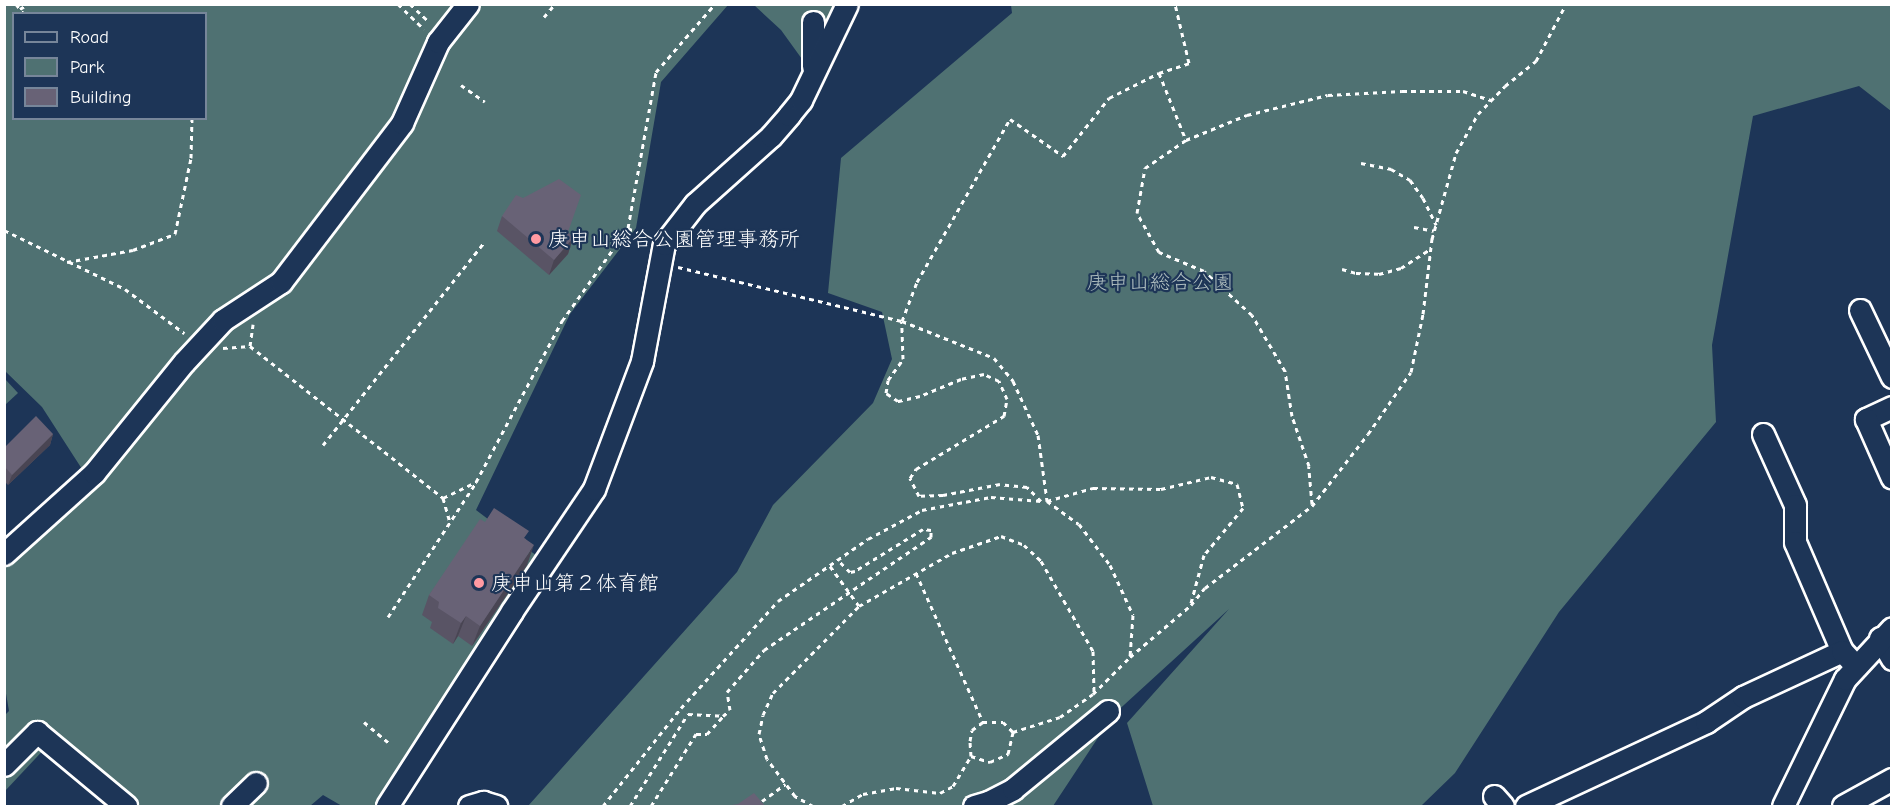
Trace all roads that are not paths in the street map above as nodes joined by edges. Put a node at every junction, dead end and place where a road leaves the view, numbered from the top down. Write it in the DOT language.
graph roads {
  1 [pos="468,4"];
  2 [pos="847,4"];
  3 [pos="813,22"];
  4 [pos="813,75"];
  5 [pos="1860,310"];
  6 [pos="1892,377"];
  7 [pos="1892,407"];
  8 [pos="1763,434"];
  9 [pos="1892,478"];
  10 [pos="4,554"];
  11 [pos="1886,633"];
  12 [pos="1849,659"];
  13 [pos="1892,659"];
  14 [pos="1108,711"];
  15 [pos="4,765"];
  16 [pos="1892,779"];
  17 [pos="256,783"];
  18 [pos="1789,804"];
  19 [pos="126,807"];
  20 [pos="232,807"];
  21 [pos="387,807"];
  22 [pos="469,807"];
  23 [pos="496,807"];
  24 [pos="974,807"];
  25 [pos="1526,807"];
  26 [pos="1843,807"];
  1 -- 10 [label="street"];
  2 -- 4 [label="street"];
  3 -- 4 [label="street"];
  4 -- 21 [label="street"];
  5 -- 6 [label="street"];
  7 -- 9 [label="street"];
  8 -- 12 [label="street"];
  11 -- 12 [label="street"];
  11 -- 13 [label="street"];
  12 -- 18 [label="street"];
  12 -- 25 [label="street"];
  14 -- 24 [label="street"];
  15 -- 19 [label="street"];
  16 -- 26 [label="street"];
  17 -- 20 [label="street"];
  22 -- 23 [label="street"];
}
